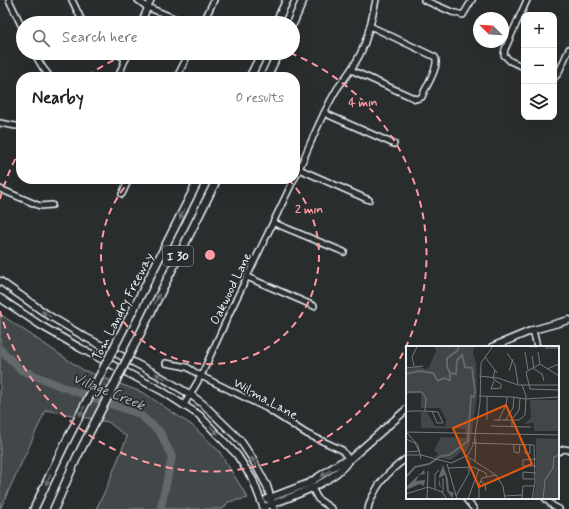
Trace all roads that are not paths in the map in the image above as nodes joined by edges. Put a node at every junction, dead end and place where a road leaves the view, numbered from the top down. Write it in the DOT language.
graph roads {
  1 [pos="8,0"];
  2 [pos="72,0"];
  3 [pos="138,0"];
  4 [pos="151,0"];
  5 [pos="214,0"];
  6 [pos="287,0"];
  7 [pos="303,0"];
  8 [pos="376,0"];
  9 [pos="424,0"];
  10 [pos="472,0"];
  11 [pos="527,0"];
  12 [pos="147,8"];
  13 [pos="16,16"];
  14 [pos="80,16"];
  15 [pos="143,16"];
  16 [pos="168,16"];
  17 [pos="206,16"];
  18 [pos="279,16"];
  19 [pos="296,16"];
  20 [pos="370,26"];
  21 [pos="569,49"];
  22 [pos="38,60"];
  23 [pos="126,60"];
  24 [pos="186,60"];
  25 [pos="258,60"];
  26 [pos="275,60"];
  27 [pos="521,66"];
  28 [pos="351,70"];
  29 [pos="46,72"];
  30 [pos="120,72"];
  31 [pos="180,72"];
  32 [pos="252,72"];
  33 [pos="269,72"];
  34 [pos="557,72"];
  35 [pos="324,113"];
  36 [pos="0,123"];
  37 [pos="16,126"];
  38 [pos="394,144"];
  39 [pos="300,167"];
  40 [pos="300,169"];
  41 [pos="127,184"];
  42 [pos="196,184"];
  43 [pos="215,184"];
  44 [pos="292,184"];
  45 [pos="0,189"];
  46 [pos="122,194"];
  47 [pos="369,200"];
  48 [pos="52,205"];
  49 [pos="274,223"];
  50 [pos="344,252"];
  51 [pos="247,278"];
  52 [pos="0,281"];
  53 [pos="0,298"];
  54 [pos="314,306"];
  55 [pos="569,320"];
  56 [pos="533,330"];
  57 [pos="494,346"];
  58 [pos="537,346"];
  59 [pos="166,363"];
  60 [pos="201,376"];
  61 [pos="191,394"];
  62 [pos="184,405"];
  63 [pos="406,410"];
  64 [pos="569,450"];
  65 [pos="559,452"];
  66 [pos="406,459"];
  67 [pos="349,460"];
  68 [pos="312,488"];
  69 [pos="466,499"];
  70 [pos="546,499"];
  71 [pos="272,504"];
  72 [pos="263,506"];
  73 [pos="34,509"];
  74 [pos="54,509"];
  75 [pos="332,509"];
  76 [pos="368,509"];
  77 [pos="474,509"];
  78 [pos="559,509"];
  1 -- 13 [label="street"];
  2 -- 14 [label="street"];
  3 -- 12 [label="street"];
  4 -- 12 [label="street"];
  5 -- 17 [label="street"];
  6 -- 18 [label="highway"];
  7 -- 19 [label="highway"];
  8 -- 20 [label="street, Oakwood Lane"];
  9 -- 10 [label="street"];
  11 -- 27 [label="street"];
  12 -- 15 [label="street"];
  12 -- 16 [label="street"];
  20 -- 28 [label="street, Oakwood Lane"];
  20 -- 28 [label="street"];
  21 -- 34 [label="street"];
  22 -- 29 [label="street"];
  23 -- 30 [label="street"];
  24 -- 31 [label="street"];
  25 -- 32 [label="highway"];
  26 -- 33 [label="highway"];
  28 -- 35 [label="street, Oakwood Lane"];
  35 -- 38 [label="street"];
  35 -- 39 [label="street, Oakwood Lane"];
  36 -- 37 [label="street"];
  40 -- 47 [label="street"];
  41 -- 46 [label="street"];
  42 -- 73 [label="highway, Tom Landry Freeway / I 30, one-way, bridge"];
  74 -- 43 [label="highway, Tom Landry Freeway / I 30, one-way, bridge"];
  44 -- 49 [label="street, Oakwood Lane"];
  45 -- 48 [label="street"];
  49 -- 50 [label="street"];
  49 -- 51 [label="street, Oakwood Lane"];
  51 -- 54 [label="street"];
  51 -- 60 [label="street, Oakwood Lane"];
  61 -- 52 [label="main road, one-way"];
  53 -- 62 [label="main road"];
  55 -- 56 [label="main road"];
  56 -- 57 [label="main road"];
  56 -- 58 [label="street"];
  59 -- 60 [label="street, Wilma Lane"];
  60 -- 61 [label="street, Oakwood Lane"];
  60 -- 67 [label="street, Wilma Lane"];
  61 -- 62 [label="street, Oakwood Lane"];
  71 -- 61 [label="main road, one-way"];
  62 -- 72 [label="main road, one-way"];
  63 -- 67 [label="main road"];
  64 -- 65 [label="street"];
  66 -- 76 [label="street"];
  67 -- 68 [label="main road"];
  67 -- 71 [label="main road, one-way"];
  68 -- 71 [label="main road"];
  68 -- 75 [label="street"];
  69 -- 77 [label="street"];
  70 -- 78 [label="street"];
  71 -- 72 [label="main road"];
}
